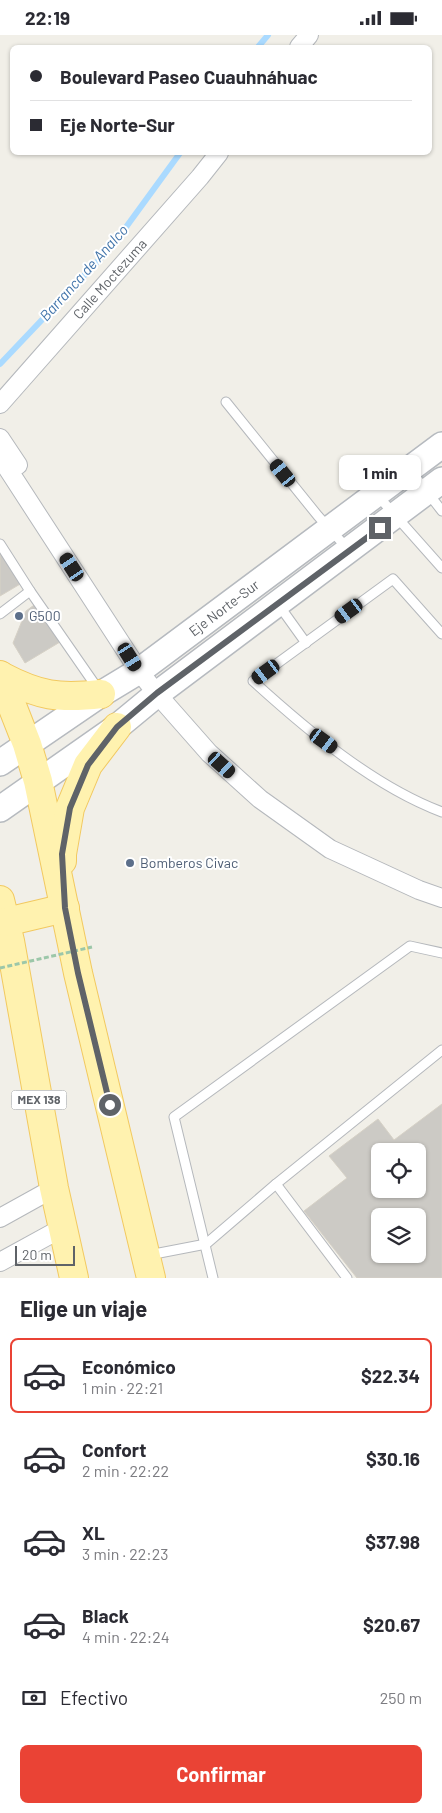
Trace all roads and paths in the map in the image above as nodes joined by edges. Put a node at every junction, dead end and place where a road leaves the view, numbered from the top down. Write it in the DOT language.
graph roads {
  1 [pos="309,35"];
  2 [pos="301,45"];
  3 [pos="217,155"];
  4 [pos="226,403"];
  5 [pos="0,404"];
  6 [pos="0,438"];
  7 [pos="442,445"];
  8 [pos="0,457"];
  9 [pos="410,469"];
  10 [pos="434,486"];
  11 [pos="376,494"];
  12 [pos="442,511"];
  13 [pos="395,516"];
  14 [pos="330,529"];
  15 [pos="0,544"];
  16 [pos="349,551"];
  17 [pos="442,568"];
  18 [pos="30,591"];
  19 [pos="278,604"];
  20 [pos="0,613"];
  21 [pos="442,634"];
  22 [pos="306,643"];
  23 [pos="144,667"];
  24 [pos="1,675"];
  25 [pos="157,693"];
  26 [pos="101,694"];
  27 [pos="117,727"];
  28 [pos="27,744"];
  29 [pos="0,763"];
  30 [pos="38,781"];
  31 [pos="0,809"];
  32 [pos="442,812"];
  33 [pos="442,898"];
  34 [pos="65,908"];
  35 [pos="3,911"];
  36 [pos="92,947"];
  37 [pos="442,953"];
  38 [pos="0,968"];
  39 [pos="442,1051"];
  40 [pos="276,1184"];
  41 [pos="54,1188"];
  42 [pos="0,1217"];
  43 [pos="62,1227"];
  44 [pos="206,1244"];
  45 [pos="0,1262"];
  46 [pos="148,1267"];
  47 [pos="74,1278"];
  48 [pos="213,1278"];
  49 [pos="347,1278"];
  1 -- 2 [label="street"];
  3 -- 5 [label="street, Calle Moctezuma"];
  4 -- 14 [label="lane"];
  6 -- 23 [label="street"];
  7 -- 9 [label="street, Eje Norte-Sur"];
  8 -- 23 [label="street"];
  9 -- 10 [label="lane"];
  9 -- 11 [label="street, Eje Norte-Sur"];
  10 -- 12 [label="lane"];
  10 -- 13 [label="street, Eje Norte-Sur"];
  11 -- 13 [label="lane"];
  11 -- 14 [label="street, Eje Norte-Sur"];
  13 -- 16 [label="street, Eje Norte-Sur"];
  13 -- 17 [label="lane"];
  14 -- 16 [label="lane"];
  14 -- 23 [label="street, Eje Norte-Sur"];
  15 -- 18 [label="lane"];
  16 -- 19 [label="street, Eje Norte-Sur"];
  18 -- 20 [label="lane"];
  18 -- 26 [label="lane"];
  19 -- 22 [label="lane"];
  19 -- 25 [label="street, Eje Norte-Sur"];
  21 -- 22 [label="lane"];
  22 -- 32 [label="lane"];
  23 -- 25 [label="street"];
  23 -- 26 [label="street, Eje Norte-Sur"];
  24 -- 26 [label="main road"];
  24 -- 28 [label="main road"];
  25 -- 27 [label="street, Eje Norte-Sur"];
  25 -- 33 [label="street"];
  26 -- 28 [label="street, Eje Norte-Sur"];
  27 -- 30 [label="street, Eje Norte-Sur"];
  27 -- 34 [label="main road"];
  28 -- 29 [label="street, Eje Norte-Sur"];
  28 -- 30 [label="main road"];
  30 -- 31 [label="street, Eje Norte-Sur"];
  30 -- 34 [label="main road"];
  34 -- 35 [label="main road"];
  34 -- 46 [label="main road"];
  35 -- 41 [label="main road, MEX 138"];
  36 -- 38 [label="path, bridge"];
  37 -- 44 [label="lane"];
  39 -- 40 [label="lane"];
  40 -- 44 [label="lane"];
  40 -- 49 [label="lane"];
  41 -- 42 [label="street"];
  41 -- 43 [label="main road, MEX 138"];
  43 -- 45 [label="street"];
  43 -- 47 [label="main road, MEX 138"];
  44 -- 46 [label="lane"];
  44 -- 48 [label="lane"];
}
